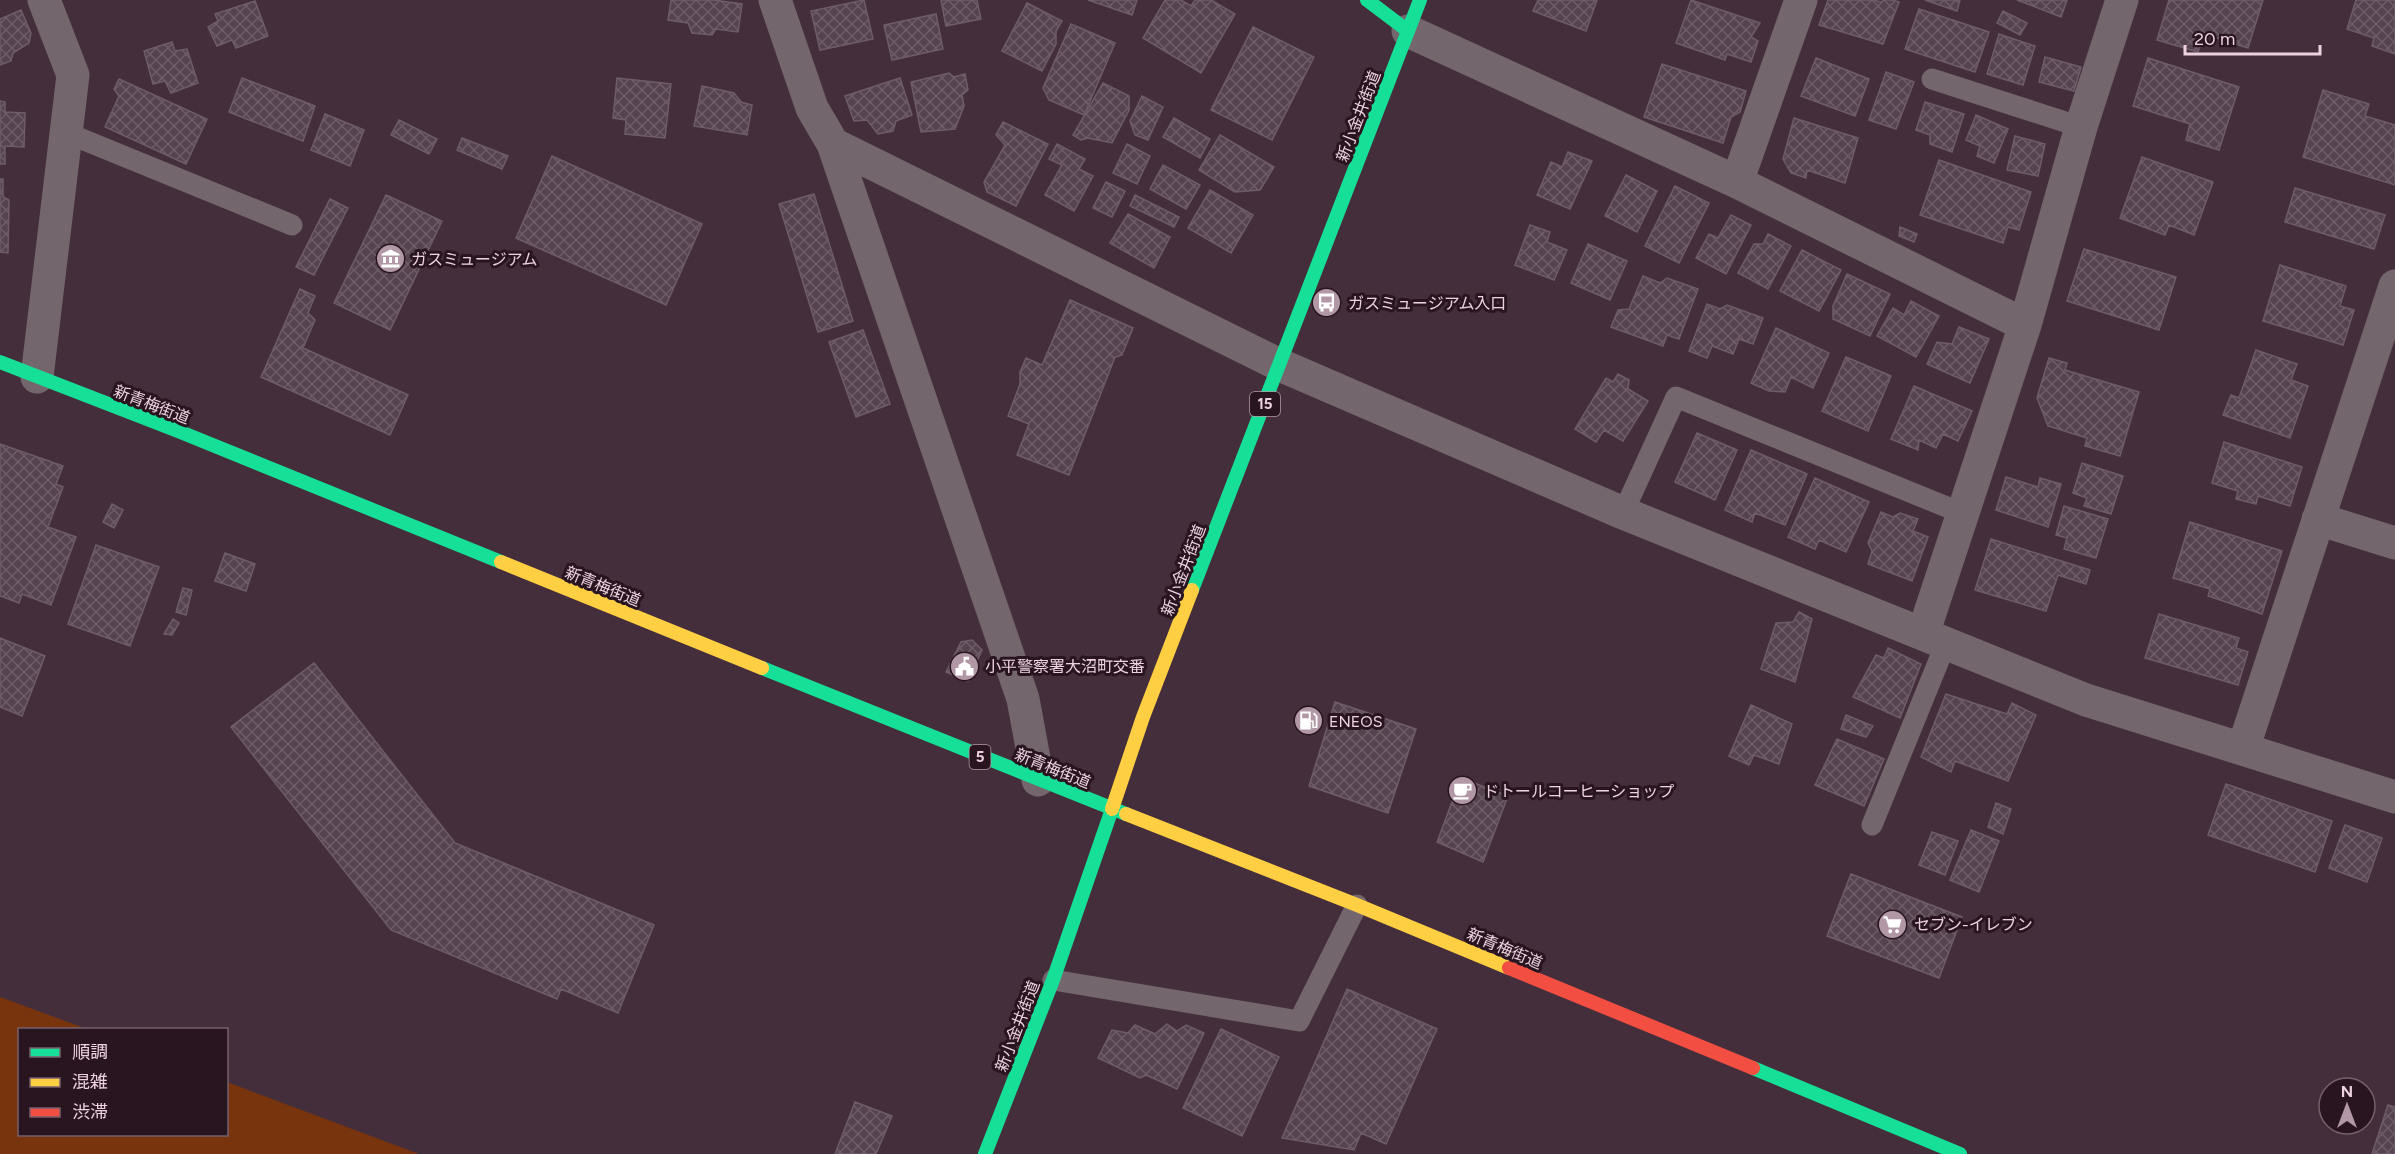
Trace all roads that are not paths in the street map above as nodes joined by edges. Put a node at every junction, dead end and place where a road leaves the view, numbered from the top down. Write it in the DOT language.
graph roads {
  1 [pos="44,0"];
  2 [pos="775,0"];
  3 [pos="1367,0"];
  4 [pos="1420,0"];
  5 [pos="1801,0"];
  6 [pos="2122,0"];
  7 [pos="1408,31"];
  8 [pos="1932,79"];
  9 [pos="2081,127"];
  10 [pos="67,133"];
  11 [pos="833,144"];
  12 [pos="1737,182"];
  13 [pos="292,225"];
  14 [pos="2395,286"];
  15 [pos="2025,325"];
  16 [pos="0,362"];
  17 [pos="1280,365"];
  18 [pos="37,377"];
  19 [pos="1623,513"];
  20 [pos="1964,514"];
  21 [pos="2318,519"];
  22 [pos="2395,543"];
  23 [pos="1935,639"];
  24 [pos="2243,749"];
  25 [pos="1038,780"];
  26 [pos="2395,797"];
  27 [pos="1112,809"];
  28 [pos="1872,825"];
  29 [pos="1357,905"];
  30 [pos="1053,980"];
  31 [pos="985,1154"];
  32 [pos="1960,1154"];
  1 -- 10 [label="street"];
  2 -- 11 [label="street"];
  3 -- 7 [label="main road"];
  4 -- 7 [label="main road, 新小金井街道 / 15"];
  5 -- 12 [label="street"];
  6 -- 9 [label="street"];
  7 -- 12 [label="street"];
  7 -- 17 [label="main road, 新小金井街道 / 15"];
  8 -- 9 [label="lane"];
  9 -- 15 [label="street"];
  10 -- 13 [label="lane"];
  10 -- 18 [label="street"];
  11 -- 17 [label="street"];
  11 -- 25 [label="street"];
  12 -- 15 [label="street"];
  14 -- 21 [label="street"];
  15 -- 20 [label="street"];
  16 -- 18 [label="main road, 新青梅街道 / 5"];
  17 -- 19 [label="street"];
  17 -- 27 [label="main road, 新小金井街道 / 15"];
  18 -- 25 [label="main road, 新青梅街道 / 5"];
  19 -- 20 [label="lane"];
  19 -- 23 [label="street"];
  20 -- 23 [label="street"];
  21 -- 22 [label="street"];
  21 -- 24 [label="street"];
  23 -- 24 [label="street"];
  23 -- 28 [label="lane"];
  24 -- 26 [label="street"];
  25 -- 27 [label="main road, 新青梅街道 / 5"];
  27 -- 29 [label="main road, 新青梅街道 / 5"];
  27 -- 30 [label="main road, 新小金井街道"];
  29 -- 30 [label="lane"];
  29 -- 32 [label="main road, 新青梅街道 / 5"];
  30 -- 31 [label="main road, 新小金井街道"];
}
